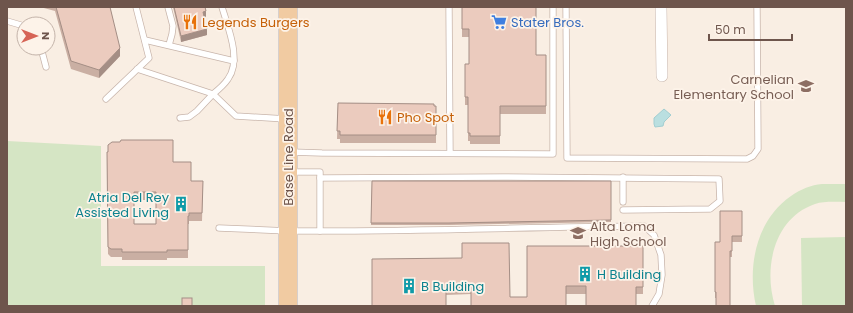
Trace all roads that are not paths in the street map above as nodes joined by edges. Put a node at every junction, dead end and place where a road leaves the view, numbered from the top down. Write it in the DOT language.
graph roads {
  1 [pos="136,7"];
  2 [pos="168,7"];
  3 [pos="222,7"];
  4 [pos="288,7"];
  5 [pos="449,7"];
  6 [pos="553,7"];
  7 [pos="566,7"];
  8 [pos="661,7"];
  9 [pos="757,7"];
  10 [pos="145,40"];
  11 [pos="169,46"];
  12 [pos="43,56"];
  13 [pos="234,61"];
  14 [pos="46,67"];
  15 [pos="137,70"];
  16 [pos="662,76"];
  17 [pos="213,94"];
  18 [pos="106,99"];
  19 [pos="180,118"];
  20 [pos="288,119"];
  21 [pos="288,152"];
  22 [pos="450,153"];
  23 [pos="288,172"];
  24 [pos="623,177"];
  25 [pos="320,178"];
  26 [pos="623,202"];
  27 [pos="623,210"];
  28 [pos="219,228"];
  29 [pos="288,231"];
  30 [pos="320,231"];
  31 [pos="288,306"];
  32 [pos="652,306"];
  1 -- 10 [label="lane"];
  2 -- 11 [label="lane"];
  3 -- 13 [label="lane"];
  4 -- 20 [label="main road, Base Line Road"];
  5 -- 22 [label="lane"];
  6 -- 22 [label="lane"];
  7 -- 9 [label="lane"];
  8 -- 16 [label="street"];
  10 -- 11 [label="lane"];
  10 -- 15 [label="lane"];
  11 -- 13 [label="lane"];
  12 -- 14 [label="lane"];
  13 -- 17 [label="lane"];
  15 -- 17 [label="lane"];
  15 -- 18 [label="lane"];
  17 -- 19 [label="lane"];
  17 -- 20 [label="lane"];
  20 -- 21 [label="main road, Base Line Road"];
  21 -- 22 [label="lane"];
  21 -- 23 [label="main road, Base Line Road"];
  23 -- 25 [label="lane"];
  23 -- 29 [label="main road, Base Line Road"];
  24 -- 25 [label="lane"];
  24 -- 26 [label="lane"];
  24 -- 27 [label="lane"];
  25 -- 30 [label="lane"];
  28 -- 29 [label="lane"];
  29 -- 30 [label="lane"];
  29 -- 31 [label="main road, Base Line Road"];
  30 -- 32 [label="lane"];
}
